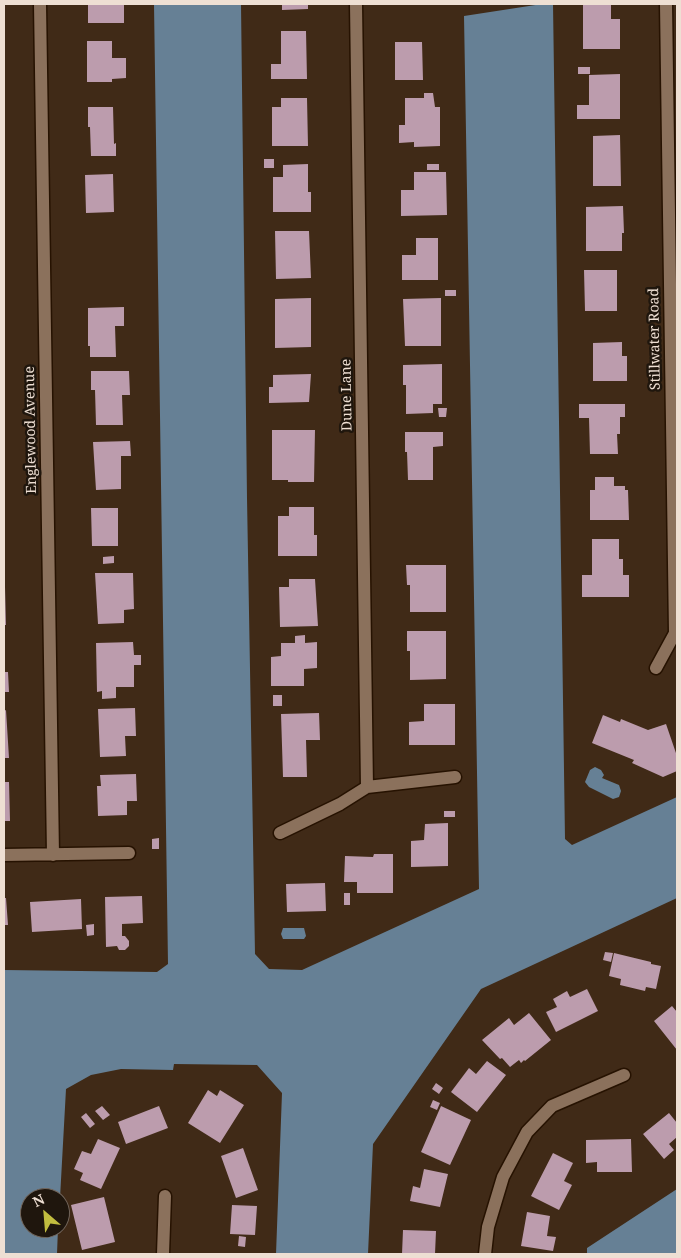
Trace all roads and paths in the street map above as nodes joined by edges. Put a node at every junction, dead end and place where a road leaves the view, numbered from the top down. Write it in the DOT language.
graph roads {
  1 [pos="40,4"];
  2 [pos="356,4"];
  3 [pos="666,4"];
  4 [pos="656,668"];
  5 [pos="455,777"];
  6 [pos="367,787"];
  7 [pos="280,832"];
  8 [pos="129,853"];
  9 [pos="4,855"];
  10 [pos="53,855"];
  11 [pos="624,1075"];
  12 [pos="165,1196"];
  13 [pos="163,1254"];
  14 [pos="486,1254"];
  1 -- 10 [label="street, Englewood Avenue"];
  2 -- 6 [label="street, Dune Lane"];
  3 -- 4 [label="street, Stillwater Road"];
  5 -- 6 [label="street"];
  6 -- 7 [label="street"];
  8 -- 10 [label="street"];
  9 -- 10 [label="street"];
  11 -- 14 [label="street"];
  12 -- 13 [label="street"];
}
